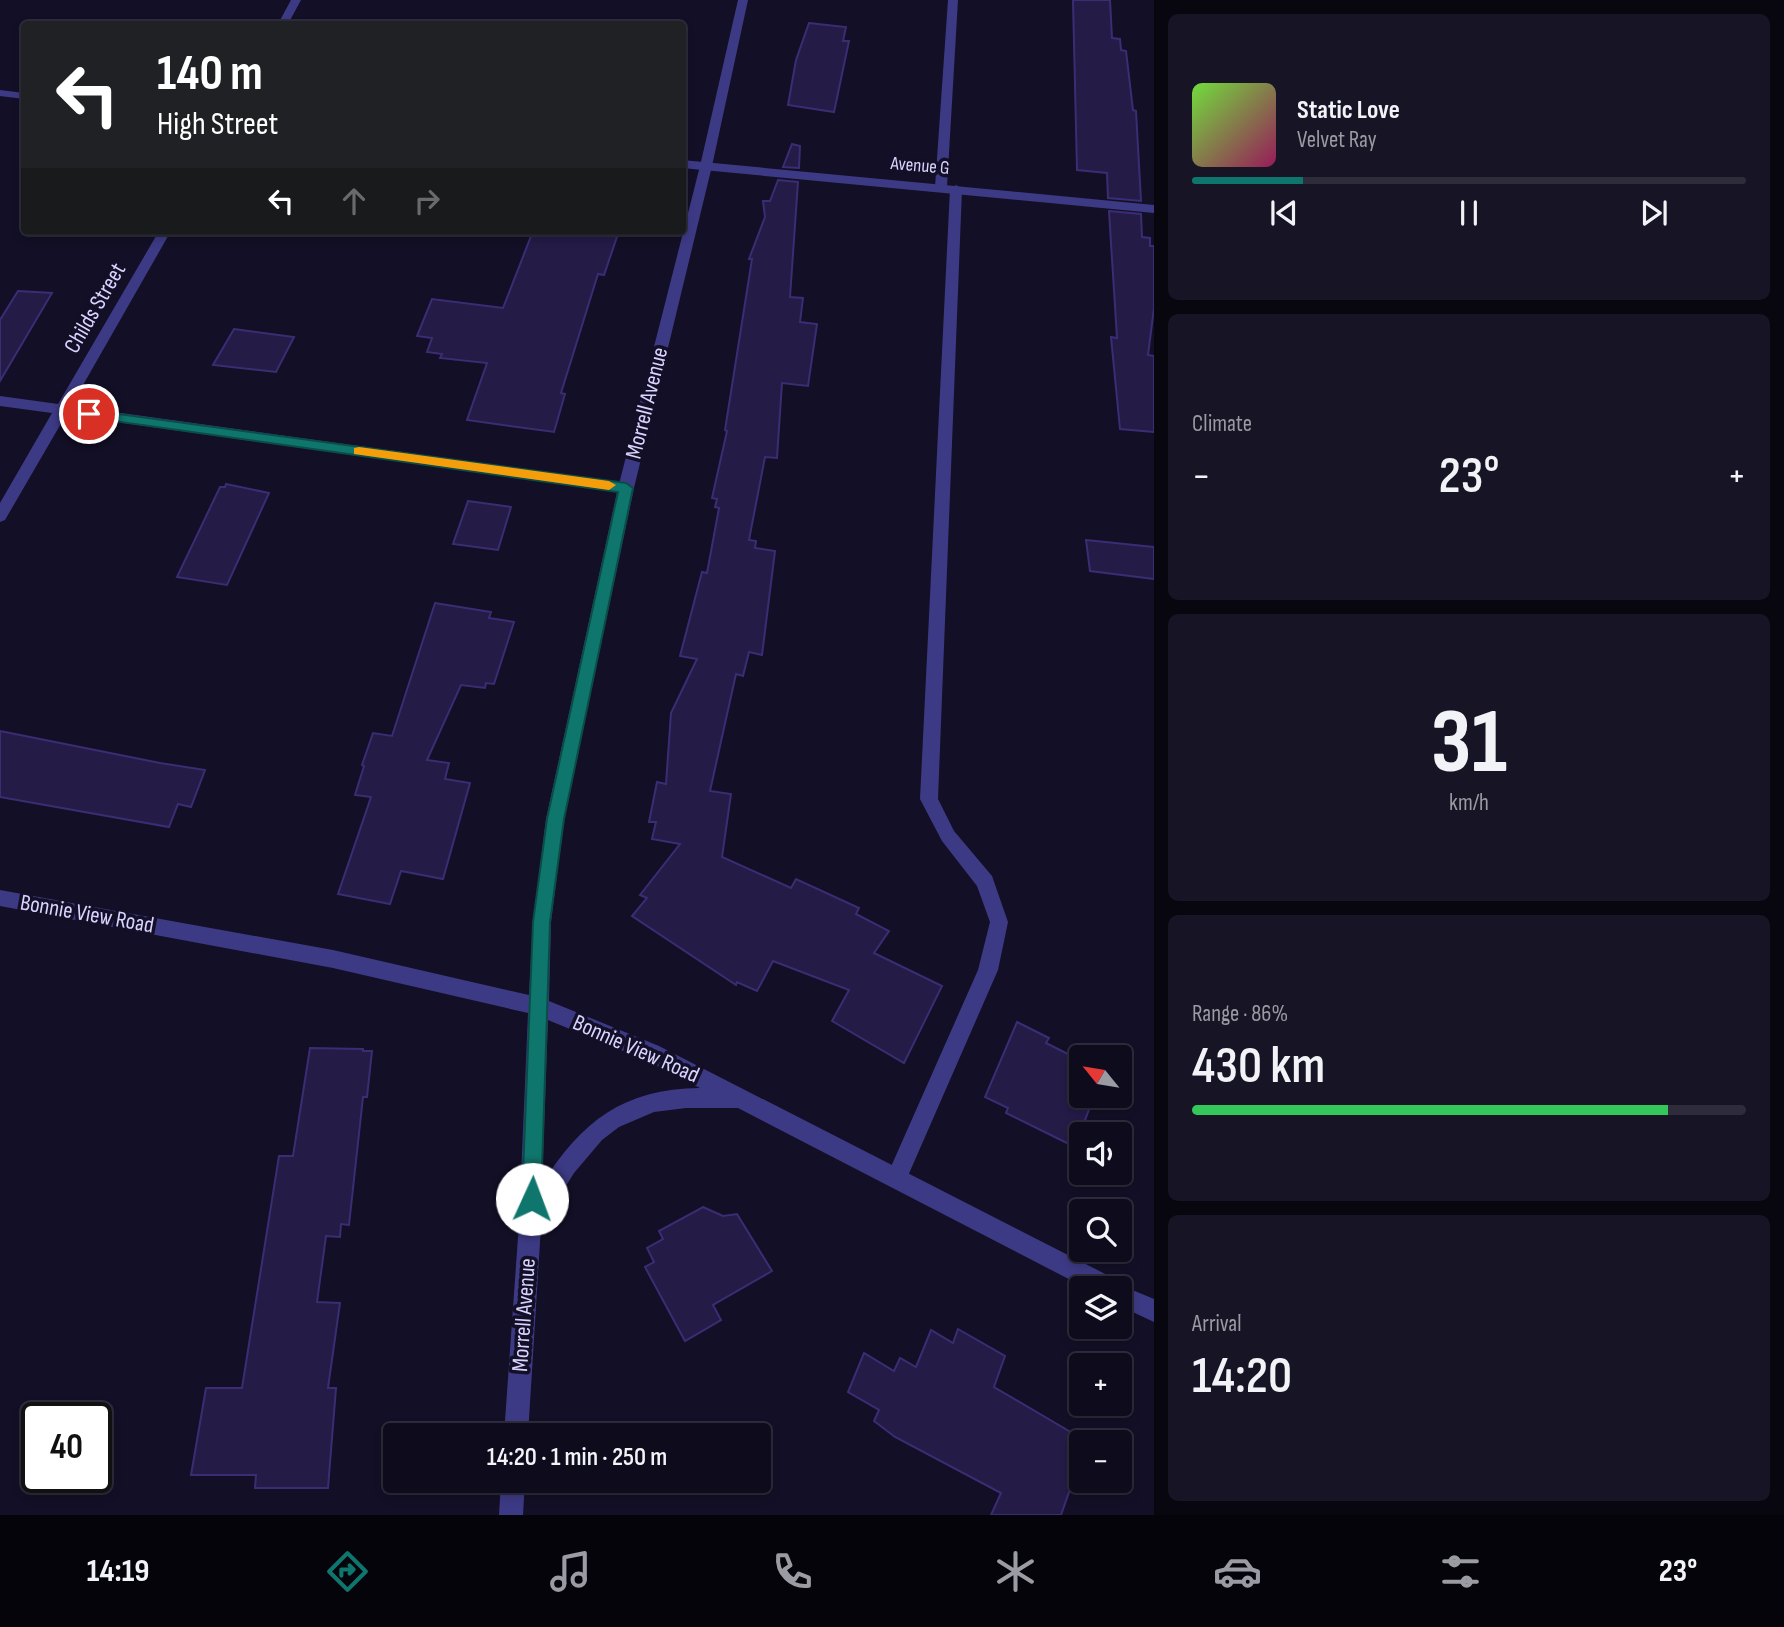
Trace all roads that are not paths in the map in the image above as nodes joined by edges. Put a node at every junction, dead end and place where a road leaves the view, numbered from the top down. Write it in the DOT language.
graph roads {
  1 [pos="296,0"];
  2 [pos="743,0"];
  3 [pos="953,0"];
  4 [pos="285,21"];
  5 [pos="0,93"];
  6 [pos="21,96"];
  7 [pos="686,164"];
  8 [pos="706,166"];
  9 [pos="948,188"];
  10 [pos="1154,209"];
  11 [pos="163,235"];
  12 [pos="0,401"];
  13 [pos="62,411"];
  14 [pos="626,488"];
  15 [pos="0,516"];
  16 [pos="0,898"];
  17 [pos="540,1007"];
  18 [pos="742,1098"];
  19 [pos="897,1178"];
  20 [pos="530,1223"];
  21 [pos="1086,1276"];
  22 [pos="1132,1300"];
  23 [pos="1154,1311"];
  24 [pos="517,1423"];
  25 [pos="512,1493"];
  26 [pos="510,1515"];
  1 -- 4 [label="street"];
  2 -- 8 [label="street, Morrell Avenue"];
  3 -- 9 [label="street"];
  5 -- 6 [label="street"];
  7 -- 8 [label="street, Avenue G"];
  8 -- 9 [label="street, Avenue G"];
  8 -- 14 [label="street, Morrell Avenue"];
  9 -- 10 [label="street, Avenue G"];
  9 -- 19 [label="street"];
  11 -- 13 [label="street, Childs Street"];
  12 -- 13 [label="street"];
  13 -- 14 [label="street"];
  13 -- 15 [label="street, Childs Street"];
  14 -- 17 [label="street, Morrell Avenue"];
  16 -- 17 [label="street, Bonnie View Road"];
  17 -- 18 [label="street, Bonnie View Road"];
  17 -- 20 [label="street, Morrell Avenue"];
  18 -- 19 [label="street, Bonnie View Road"];
  18 -- 20 [label="street"];
  19 -- 21 [label="street, Bonnie View Road"];
  20 -- 24 [label="street, Morrell Avenue"];
  22 -- 23 [label="street"];
  25 -- 26 [label="street"];
}
